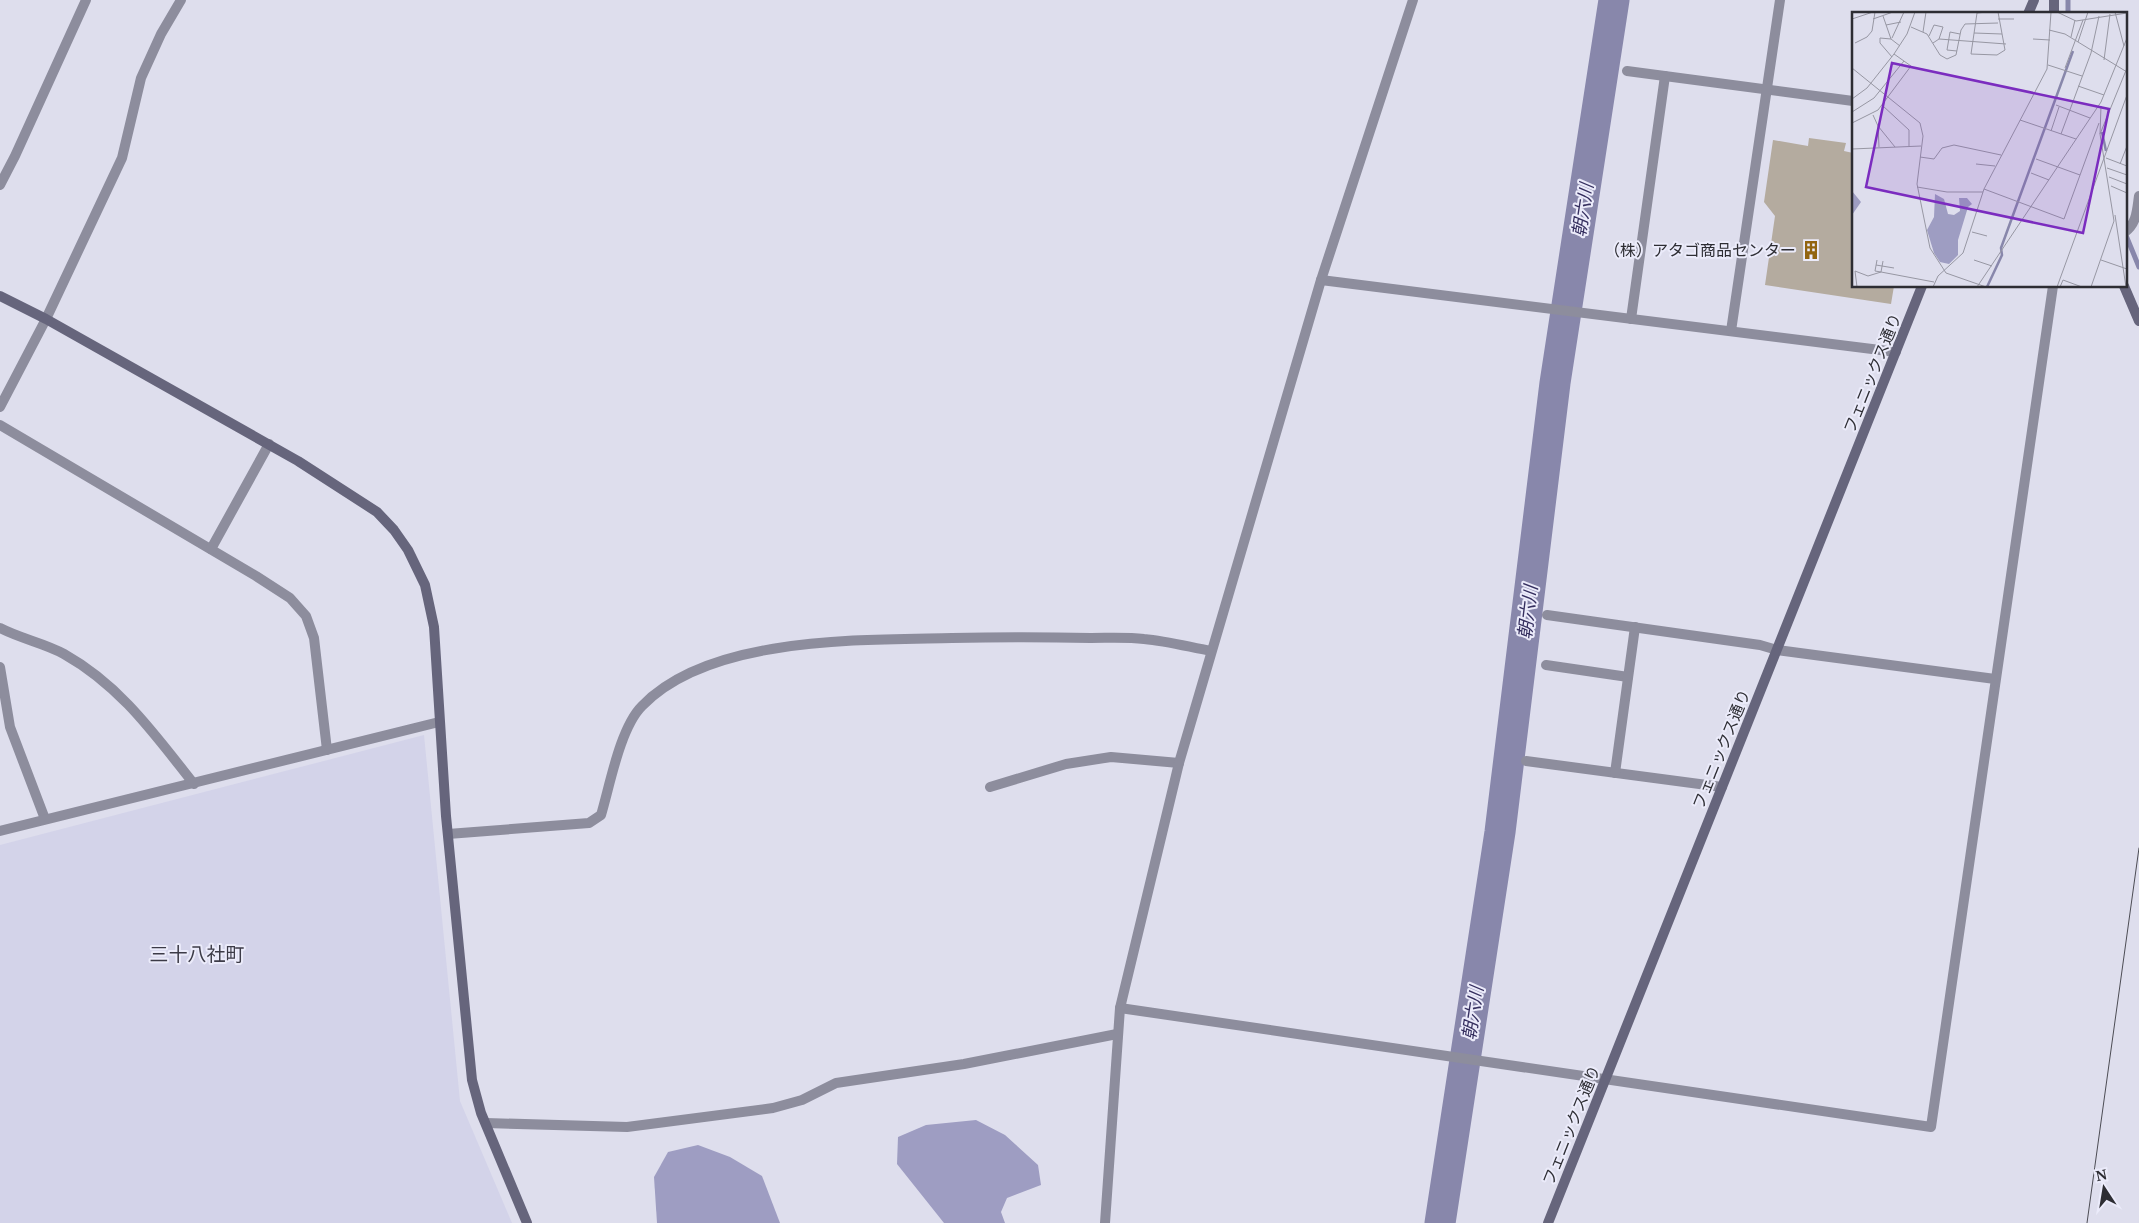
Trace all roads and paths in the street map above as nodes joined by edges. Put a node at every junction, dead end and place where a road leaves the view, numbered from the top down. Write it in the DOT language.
graph roads {
  1 [pos="86,0"];
  2 [pos="181,0"];
  3 [pos="1413,0"];
  4 [pos="1780,0"];
  5 [pos="2034,0"];
  6 [pos="2029,12"];
  7 [pos="1627,71"];
  8 [pos="1664,76"];
  9 [pos="1767,90"];
  10 [pos="1852,101"];
  11 [pos="0,185"];
  12 [pos="2139,196"];
  13 [pos="2128,230"];
  14 [pos="1321,280"];
  15 [pos="1921,288"];
  16 [pos="2053,288"];
  17 [pos="2125,288"];
  18 [pos="0,296"];
  19 [pos="46,319"];
  20 [pos="1631,319"];
  21 [pos="2139,321"];
  22 [pos="1731,331"];
  23 [pos="1896,352"];
  24 [pos="0,407"];
  25 [pos="0,425"];
  26 [pos="269,444"];
  27 [pos="210,549"];
  28 [pos="1546,615"];
  29 [pos="1635,627"];
  30 [pos="0,628"];
  31 [pos="1777,650"];
  32 [pos="1211,651"];
  33 [pos="1546,665"];
  34 [pos="0,667"];
  35 [pos="1628,677"];
  36 [pos="1996,679"];
  37 [pos="439,722"];
  38 [pos="327,750"];
  39 [pos="1526,761"];
  40 [pos="1179,763"];
  41 [pos="1615,773"];
  42 [pos="194,784"];
  43 [pos="990,787"];
  44 [pos="1722,787"];
  45 [pos="45,819"];
  46 [pos="0,831"];
  47 [pos="448,834"];
  48 [pos="1120,1008"];
  49 [pos="1117,1034"];
  50 [pos="1606,1079"];
  51 [pos="486,1123"];
  52 [pos="527,1223"];
  53 [pos="1105,1223"];
  54 [pos="1548,1223"];
  1 -- 11 [label="street"];
  2 -- 19 [label="street"];
  3 -- 14 [label="street"];
  4 -- 9 [label="street"];
  5 -- 6 [label="street"];
  7 -- 8 [label="street"];
  8 -- 9 [label="street"];
  8 -- 20 [label="street"];
  9 -- 10 [label="street"];
  9 -- 22 [label="street"];
  12 -- 13 [label="street"];
  14 -- 20 [label="street"];
  14 -- 32 [label="street"];
  15 -- 23 [label="street, フェニックス通り"];
  16 -- 36 [label="street"];
  17 -- 21 [label="street"];
  18 -- 19 [label="street"];
  19 -- 24 [label="street"];
  19 -- 26 [label="street"];
  20 -- 22 [label="street"];
  22 -- 23 [label="street"];
  23 -- 31 [label="street, フェニックス通り"];
  25 -- 27 [label="street"];
  26 -- 27 [label="street"];
  26 -- 37 [label="street"];
  27 -- 38 [label="street"];
  28 -- 29 [label="street"];
  29 -- 31 [label="street"];
  29 -- 35 [label="street"];
  30 -- 42 [label="street"];
  31 -- 36 [label="street"];
  31 -- 44 [label="street, フェニックス通り"];
  32 -- 40 [label="street"];
  32 -- 47 [label="street"];
  33 -- 35 [label="street"];
  34 -- 45 [label="street"];
  35 -- 41 [label="street"];
  36 -- 50 [label="street"];
  37 -- 38 [label="street"];
  37 -- 47 [label="street"];
  38 -- 42 [label="street"];
  39 -- 41 [label="street"];
  40 -- 43 [label="street"];
  40 -- 48 [label="street"];
  41 -- 44 [label="street"];
  42 -- 45 [label="street"];
  44 -- 50 [label="street, フェニックス通り"];
  45 -- 46 [label="street"];
  47 -- 51 [label="street"];
  48 -- 49 [label="street"];
  48 -- 50 [label="street"];
  49 -- 51 [label="street"];
  49 -- 53 [label="street"];
  50 -- 54 [label="street, フェニックス通り"];
  51 -- 52 [label="street"];
}
